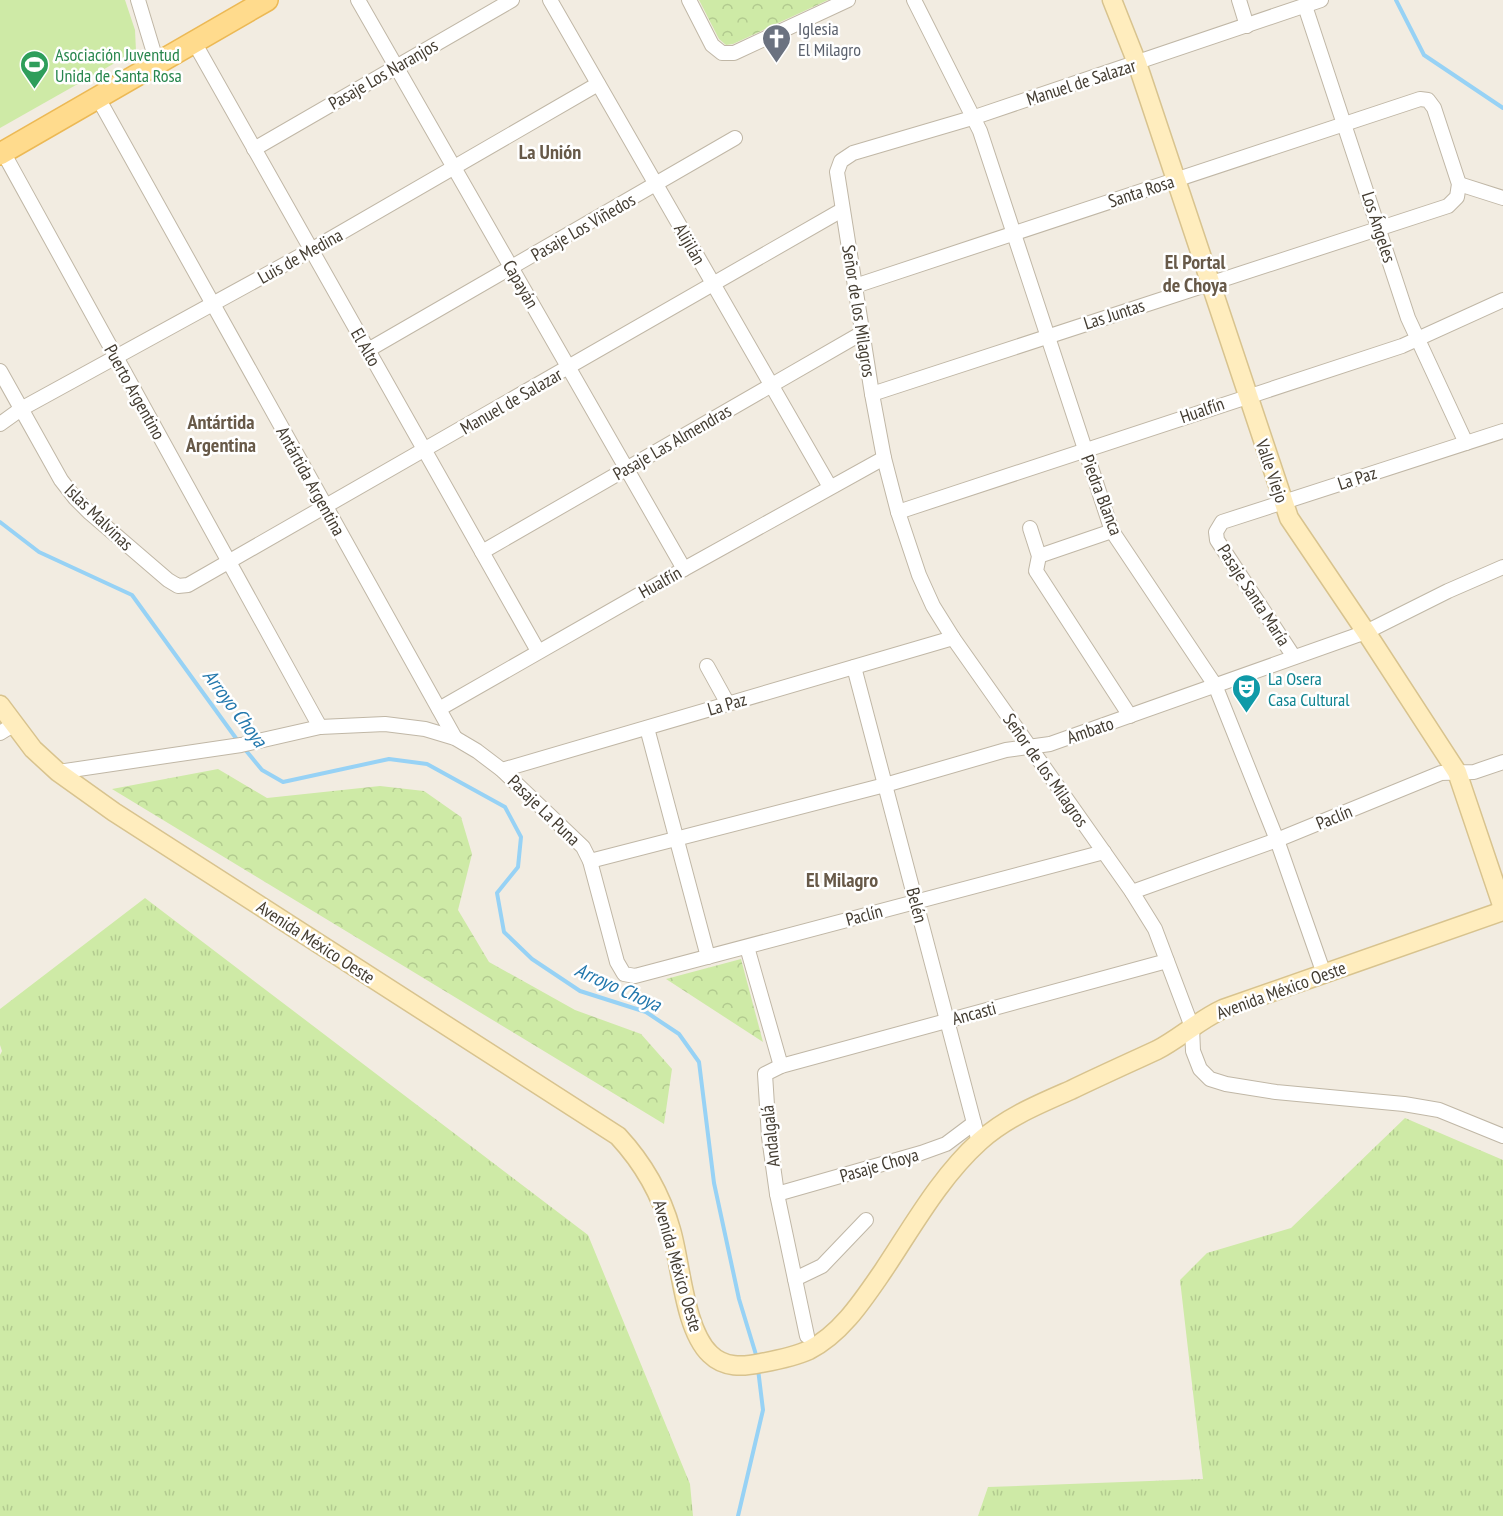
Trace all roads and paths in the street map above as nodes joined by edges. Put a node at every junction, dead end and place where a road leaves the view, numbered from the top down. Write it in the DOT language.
graph roads {
  1 [pos="138,0"];
  2 [pos="267,0"];
  3 [pos="358,0"];
  4 [pos="512,0"];
  5 [pos="550,0"];
  6 [pos="689,0"];
  7 [pos="848,0"];
  8 [pos="914,0"];
  9 [pos="1112,0"];
  10 [pos="1239,0"];
  11 [pos="1321,0"];
  12 [pos="1305,6"];
  13 [pos="1247,26"];
  14 [pos="194,42"];
  15 [pos="157,63"];
  16 [pos="1137,63"];
  17 [pos="396,66"];
  18 [pos="598,84"];
  19 [pos="98,98"];
  20 [pos="972,118"];
  21 [pos="1345,124"];
  22 [pos="735,138"];
  23 [pos="254,149"];
  24 [pos="1,153"];
  25 [pos="841,161"];
  26 [pos="454,166"];
  27 [pos="1176,180"];
  28 [pos="656,185"];
  29 [pos="1458,191"];
  30 [pos="1503,198"];
  31 [pos="843,210"];
  32 [pos="1379,228"];
  33 [pos="1015,232"];
  34 [pos="311,250"];
  35 [pos="512,268"];
  36 [pos="1210,282"];
  37 [pos="713,284"];
  38 [pos="855,286"];
  39 [pos="1503,300"];
  40 [pos="213,304"];
  41 [pos="862,333"];
  42 [pos="1048,336"];
  43 [pos="1418,338"];
  44 [pos="368,350"];
  45 [pos="116,357"];
  46 [pos="570,368"];
  47 [pos="0,371"];
  48 [pos="772,386"];
  49 [pos="872,394"];
  50 [pos="1247,395"];
  51 [pos="21,409"];
  52 [pos="0,424"];
  53 [pos="1503,431"];
  54 [pos="1466,443"];
  55 [pos="425,450"];
  56 [pos="1085,450"];
  57 [pos="884,458"];
  58 [pos="627,468"];
  59 [pos="830,488"];
  60 [pos="1282,502"];
  61 [pos="326,507"];
  62 [pos="898,512"];
  63 [pos="1030,528"];
  64 [pos="1112,531"];
  65 [pos="1216,532"];
  66 [pos="482,552"];
  67 [pos="1039,556"];
  68 [pos="229,562"];
  69 [pos="1503,567"];
  70 [pos="684,569"];
  71 [pos="178,586"];
  72 [pos="1366,632"];
  73 [pos="953,638"];
  74 [pos="538,651"];
  75 [pos="1294,657"];
  76 [pos="707,666"];
  77 [pos="854,667"];
  78 [pos="1215,685"];
  79 [pos="728,704"];
  80 [pos="0,705"];
  81 [pos="439,710"];
  82 [pos="1130,716"];
  83 [pos="320,726"];
  84 [pos="648,728"];
  85 [pos="7,729"];
  86 [pos="455,738"];
  87 [pos="1029,747"];
  88 [pos="1503,762"];
  89 [pos="502,770"];
  90 [pos="58,772"];
  91 [pos="1456,772"];
  92 [pos="885,785"];
  93 [pos="676,838"];
  94 [pos="1277,840"];
  95 [pos="1104,852"];
  96 [pos="590,861"];
  97 [pos="1132,892"];
  98 [pos="916,902"];
  99 [pos="1503,909"];
  100 [pos="747,947"];
  101 [pos="708,957"];
  102 [pos="1167,961"];
  103 [pos="624,974"];
  104 [pos="1324,974"];
  105 [pos="947,1021"];
  106 [pos="1192,1027"];
  107 [pos="781,1066"];
  108 [pos="974,1123"];
  109 [pos="1503,1136"];
  110 [pos="979,1142"];
  111 [pos="777,1194"];
  112 [pos="866,1220"];
  113 [pos="795,1279"];
  114 [pos="807,1336"];
  1 -- 15 [label="street"];
  2 -- 14 [label="main road"];
  3 -- 17 [label="street, Capayán"];
  4 -- 17 [label="street, Pasaje Los Naranjos"];
  5 -- 18 [label="street, Alijilán"];
  6 -- 7 [label="street"];
  8 -- 20 [label="street, Piedra Blanca"];
  9 -- 16 [label="main road, Valle Viejo"];
  10 -- 13 [label="street"];
  11 -- 12 [label="street, Manuel de Salazar"];
  12 -- 13 [label="street, Manuel de Salazar"];
  12 -- 21 [label="street, Los Ángeles"];
  13 -- 16 [label="street, Manuel de Salazar"];
  14 -- 15 [label="main road"];
  14 -- 23 [label="street, El Alto"];
  15 -- 19 [label="main road"];
  16 -- 20 [label="street, Manuel de Salazar"];
  16 -- 27 [label="main road, Valle Viejo"];
  17 -- 23 [label="street, Pasaje Los Naranjos"];
  17 -- 26 [label="street, Capayán"];
  18 -- 26 [label="street, Luis de Medina"];
  18 -- 28 [label="street, Alijilán"];
  19 -- 24 [label="main road"];
  19 -- 40 [label="street, Antártida Argentina"];
  20 -- 25 [label="street, Manuel de Salazar"];
  20 -- 33 [label="street, Piedra Blanca"];
  21 -- 27 [label="street, Santa Rosa"];
  21 -- 29 [label="street, Santa Rosa"];
  21 -- 32 [label="street, Los Ángeles"];
  22 -- 28 [label="street, Pasaje Los Viñedos"];
  23 -- 34 [label="street, El Alto"];
  24 -- 45 [label="street, Puerto Argentino"];
  25 -- 31 [label="street, Señor de los Milagros"];
  26 -- 34 [label="street, Luis de Medina"];
  26 -- 35 [label="street, Capayán"];
  27 -- 33 [label="street, Santa Rosa"];
  27 -- 36 [label="main road, Valle Viejo"];
  28 -- 35 [label="street, Pasaje Los Viñedos"];
  28 -- 37 [label="street, Alijilán"];
  29 -- 30 [label="street"];
  29 -- 32 [label="street, Las Juntas"];
  31 -- 37 [label="street, Manuel de Salazar"];
  31 -- 38 [label="street, Señor de los Milagros"];
  32 -- 36 [label="street, Las Juntas"];
  32 -- 43 [label="street, Los Ángeles"];
  33 -- 38 [label="street, Santa Rosa"];
  33 -- 42 [label="street, Piedra Blanca"];
  34 -- 40 [label="street, Luis de Medina"];
  34 -- 44 [label="street, El Alto"];
  35 -- 44 [label="street, Pasaje Los Viñedos"];
  35 -- 46 [label="street, Capayán"];
  36 -- 42 [label="street, Las Juntas"];
  36 -- 50 [label="main road, Valle Viejo"];
  37 -- 46 [label="street, Manuel de Salazar"];
  37 -- 48 [label="street, Alijilán"];
  38 -- 41 [label="street, Señor de los Milagros"];
  39 -- 43 [label="street, Hualfín"];
  40 -- 45 [label="street, Luis de Medina"];
  40 -- 61 [label="street, Antártida Argentina"];
  41 -- 48 [label="street, Pasaje Las Almendras"];
  41 -- 49 [label="street, Señor de los Milagros"];
  42 -- 49 [label="street, Las Juntas"];
  42 -- 56 [label="street, Piedra Blanca"];
  43 -- 50 [label="street, Hualfín"];
  43 -- 54 [label="street, Los Ángeles"];
  44 -- 55 [label="street, El Alto"];
  45 -- 51 [label="street, Luis de Medina"];
  45 -- 68 [label="street, Puerto Argentino"];
  46 -- 55 [label="street, Manuel de Salazar"];
  46 -- 58 [label="street, Capayán"];
  47 -- 51 [label="street, Islas Malvinas"];
  48 -- 58 [label="street, Pasaje Las Almendras"];
  48 -- 59 [label="street, Alijilán"];
  49 -- 57 [label="street, Señor de los Milagros"];
  50 -- 56 [label="street, Hualfín"];
  50 -- 60 [label="main road, Valle Viejo"];
  51 -- 52 [label="street, Luis de Medina"];
  51 -- 71 [label="street, Islas Malvinas"];
  53 -- 54 [label="street, La Paz"];
  54 -- 60 [label="street, La Paz"];
  55 -- 61 [label="street, Manuel de Salazar"];
  55 -- 66 [label="street, El Alto"];
  56 -- 62 [label="street, Hualfín"];
  56 -- 64 [label="street, Piedra Blanca"];
  57 -- 59 [label="street, Hualfín"];
  57 -- 62 [label="street, Señor de los Milagros"];
  58 -- 66 [label="street, Pasaje Las Almendras"];
  58 -- 70 [label="street, Capayán"];
  59 -- 70 [label="street, Hualfín"];
  60 -- 65 [label="street, La Paz"];
  60 -- 72 [label="main road, Valle Viejo"];
  61 -- 68 [label="street, Manuel de Salazar"];
  61 -- 81 [label="street, Antártida Argentina"];
  62 -- 73 [label="street, Señor de los Milagros"];
  63 -- 67 [label="street"];
  64 -- 67 [label="street"];
  64 -- 78 [label="street, Piedra Blanca"];
  65 -- 75 [label="street, Pasaje Santa María"];
  66 -- 74 [label="street, El Alto"];
  67 -- 82 [label="street"];
  68 -- 71 [label="street, Manuel de Salazar"];
  68 -- 83 [label="street, Puerto Argentino"];
  69 -- 72 [label="street, Ambato"];
  70 -- 74 [label="street, Hualfín"];
  72 -- 75 [label="street, Ambato"];
  72 -- 91 [label="main road, Valle Viejo"];
  73 -- 77 [label="street, La Paz"];
  73 -- 87 [label="street, Señor de los Milagros"];
  74 -- 81 [label="street, Hualfín"];
  75 -- 78 [label="street, Ambato"];
  76 -- 79 [label="street"];
  77 -- 79 [label="street, La Paz"];
  77 -- 92 [label="street, Belén"];
  78 -- 82 [label="street, Ambato"];
  78 -- 94 [label="street, Piedra Blanca"];
  79 -- 84 [label="street, La Paz"];
  80 -- 85 [label="main road, Avenida México Oeste"];
  81 -- 86 [label="street, Antártida Argentina"];
  82 -- 87 [label="street, Ambato"];
  83 -- 86 [label="street"];
  83 -- 90 [label="street"];
  84 -- 89 [label="street, La Paz"];
  84 -- 93 [label="street"];
  85 -- 90 [label="main road, Avenida México Oeste"];
  86 -- 89 [label="street, Pasaje La Puna"];
  87 -- 92 [label="street, Ambato"];
  87 -- 95 [label="street, Señor de los Milagros"];
  88 -- 91 [label="street, Paclín"];
  89 -- 96 [label="street, Pasaje La Puna"];
  90 -- 110 [label="main road, Avenida México Oeste"];
  91 -- 94 [label="street, Paclín"];
  91 -- 99 [label="main road, Valle Viejo"];
  92 -- 93 [label="street, Ambato"];
  92 -- 98 [label="street, Belén"];
  93 -- 96 [label="street, Ambato"];
  93 -- 101 [label="street"];
  94 -- 97 [label="street, Paclín"];
  94 -- 104 [label="street, Piedra Blanca"];
  95 -- 97 [label="street, Señor de los Milagros"];
  95 -- 98 [label="street, Paclín"];
  96 -- 103 [label="street, Pasaje La Puna"];
  97 -- 102 [label="street, Señor de los Milagros"];
  98 -- 100 [label="street, Paclín"];
  98 -- 105 [label="street, Belén"];
  99 -- 104 [label="main road, Avenida México Oeste"];
  100 -- 101 [label="street, Paclín"];
  100 -- 107 [label="street"];
  101 -- 103 [label="street, Paclín"];
  102 -- 105 [label="street, Ancasti"];
  102 -- 106 [label="street, Señor de los Milagros"];
  104 -- 106 [label="main road, Avenida México Oeste"];
  105 -- 107 [label="street, Ancasti"];
  105 -- 108 [label="street, Belén"];
  106 -- 109 [label="street, Señor de los Milagros"];
  106 -- 110 [label="main road, Avenida México Oeste"];
  107 -- 111 [label="street, Andalgalá"];
  108 -- 110 [label="street, Belén"];
  108 -- 111 [label="street, Pasaje Choya"];
  111 -- 113 [label="street, Andalgalá"];
  112 -- 113 [label="street"];
  113 -- 114 [label="street, Andalgalá"];
}
